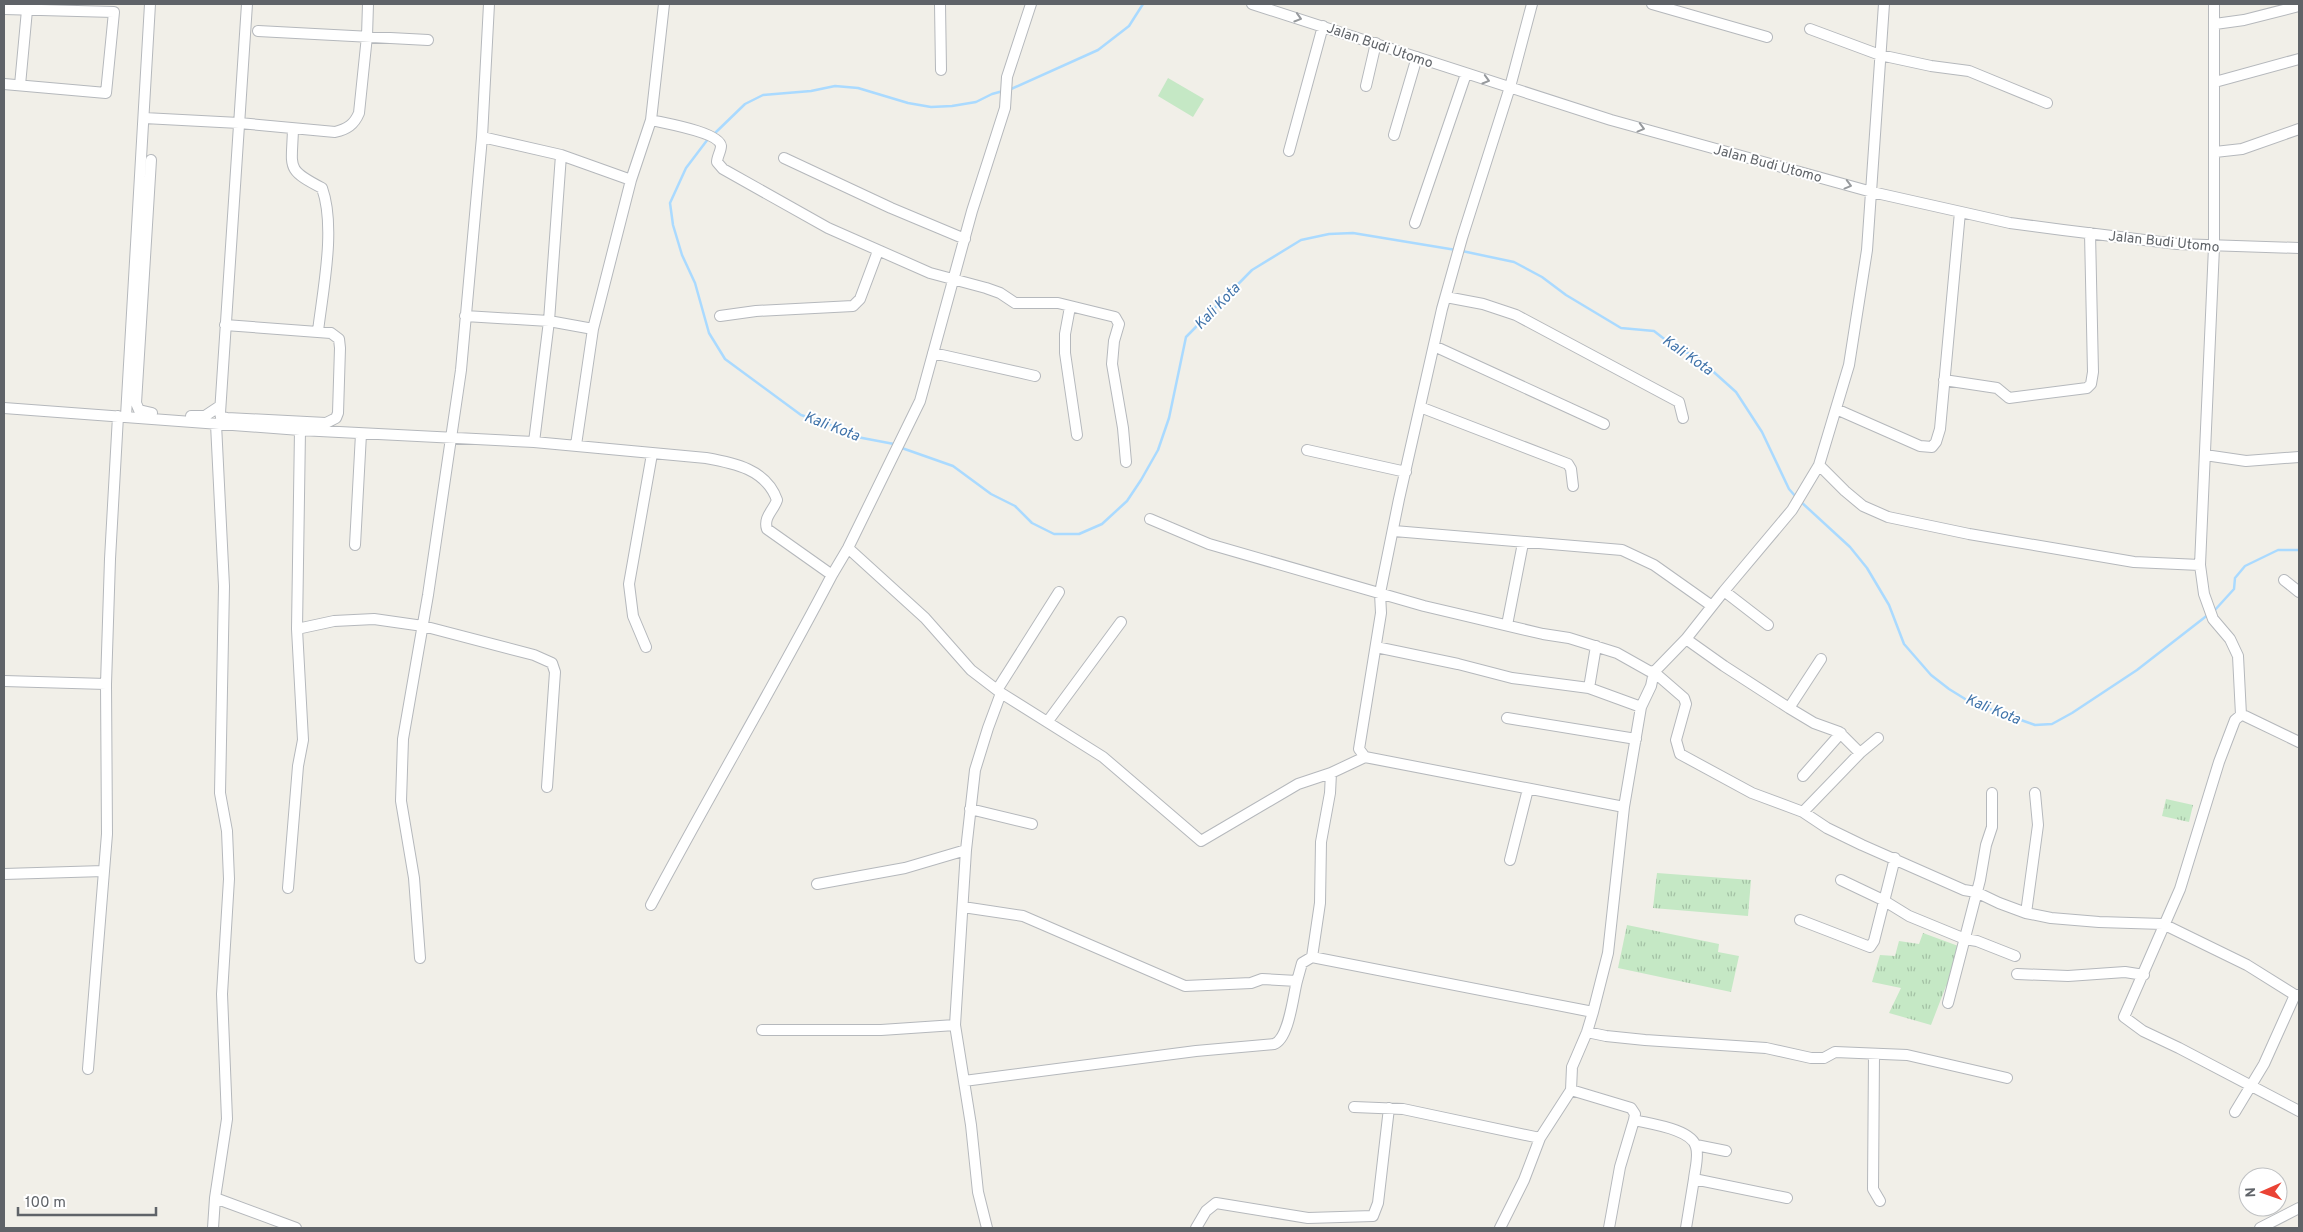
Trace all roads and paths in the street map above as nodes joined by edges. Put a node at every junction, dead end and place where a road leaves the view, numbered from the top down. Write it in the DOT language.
graph roads {
  1 [pos="150,4"];
  2 [pos="247,4"];
  3 [pos="368,4"];
  4 [pos="489,4"];
  5 [pos="664,4"];
  6 [pos="940,4"];
  7 [pos="1031,4"];
  8 [pos="1252,4"];
  9 [pos="1532,4"];
  10 [pos="1652,4"];
  11 [pos="1884,4"];
  12 [pos="2214,4"];
  13 [pos="1263,5"];
  14 [pos="2299,6"];
  15 [pos="4,9"];
  16 [pos="27,10"];
  17 [pos="2214,24"];
  18 [pos="1323,26"];
  19 [pos="1810,29"];
  20 [pos="258,30"];
  21 [pos="367,36"];
  22 [pos="1768,37"];
  23 [pos="428,40"];
  24 [pos="1376,43"];
  25 [pos="1880,55"];
  26 [pos="1417,57"];
  27 [pos="2299,59"];
  28 [pos="941,70"];
  29 [pos="1466,74"];
  30 [pos="2215,82"];
  31 [pos="4,84"];
  32 [pos="20,85"];
  33 [pos="1366,86"];
  34 [pos="1510,87"];
  35 [pos="2047,103"];
  36 [pos="144,118"];
  37 [pos="651,120"];
  38 [pos="239,123"];
  39 [pos="293,129"];
  40 [pos="2299,129"];
  41 [pos="1394,135"];
  42 [pos="482,137"];
  43 [pos="1289,151"];
  44 [pos="2215,152"];
  45 [pos="561,155"];
  46 [pos="784,158"];
  47 [pos="151,160"];
  48 [pos="631,180"];
  49 [pos="1872,192"];
  50 [pos="1960,212"];
  51 [pos="1415,223"];
  52 [pos="2090,233"];
  53 [pos="965,239"];
  54 [pos="2214,246"];
  55 [pos="2299,248"];
  56 [pos="878,251"];
  57 [pos="954,281"];
  58 [pos="1446,297"];
  59 [pos="1070,307"];
  60 [pos="465,316"];
  61 [pos="720,316"];
  62 [pos="550,321"];
  63 [pos="225,325"];
  64 [pos="592,329"];
  65 [pos="318,332"];
  66 [pos="1434,346"];
  67 [pos="933,353"];
  68 [pos="1035,376"];
  69 [pos="1944,380"];
  70 [pos="220,406"];
  71 [pos="1420,407"];
  72 [pos="4,408"];
  73 [pos="1836,409"];
  74 [pos="122,416"];
  75 [pos="1683,418"];
  76 [pos="216,424"];
  77 [pos="1604,424"];
  78 [pos="300,430"];
  79 [pos="361,434"];
  80 [pos="453,436"];
  81 [pos="1077,436"];
  82 [pos="534,442"];
  83 [pos="576,445"];
  84 [pos="1307,450"];
  85 [pos="652,454"];
  86 [pos="2205,455"];
  87 [pos="2299,457"];
  88 [pos="1126,462"];
  89 [pos="1819,465"];
  90 [pos="1406,472"];
  91 [pos="1573,486"];
  92 [pos="1150,519"];
  93 [pos="1394,531"];
  94 [pos="1523,543"];
  95 [pos="355,544"];
  96 [pos="848,548"];
  97 [pos="2200,565"];
  98 [pos="832,575"];
  99 [pos="2284,580"];
  100 [pos="1724,591"];
  101 [pos="1059,592"];
  102 [pos="2299,592"];
  103 [pos="1380,593"];
  104 [pos="1712,606"];
  105 [pos="1121,622"];
  106 [pos="1507,625"];
  107 [pos="1768,625"];
  108 [pos="423,626"];
  109 [pos="297,629"];
  110 [pos="1686,639"];
  111 [pos="1596,646"];
  112 [pos="646,647"];
  113 [pos="1376,647"];
  114 [pos="1821,659"];
  115 [pos="1654,672"];
  116 [pos="4,681"];
  117 [pos="106,684"];
  118 [pos="1589,688"];
  119 [pos="999,692"];
  120 [pos="1641,707"];
  121 [pos="1789,708"];
  122 [pos="2241,715"];
  123 [pos="1507,718"];
  124 [pos="1048,721"];
  125 [pos="1841,732"];
  126 [pos="1878,738"];
  127 [pos="1636,739"];
  128 [pos="2299,742"];
  129 [pos="1860,753"];
  130 [pos="1365,757"];
  131 [pos="1331,773"];
  132 [pos="1804,776"];
  133 [pos="547,787"];
  134 [pos="1528,789"];
  135 [pos="1992,793"];
  136 [pos="2035,793"];
  137 [pos="1624,807"];
  138 [pos="970,809"];
  139 [pos="1803,812"];
  140 [pos="1032,824"];
  141 [pos="966,850"];
  142 [pos="1894,858"];
  143 [pos="1510,860"];
  144 [pos="104,871"];
  145 [pos="4,874"];
  146 [pos="1841,880"];
  147 [pos="818,884"];
  148 [pos="288,888"];
  149 [pos="1976,892"];
  150 [pos="1883,900"];
  151 [pos="651,905"];
  152 [pos="963,907"];
  153 [pos="2026,913"];
  154 [pos="1800,920"];
  155 [pos="2163,924"];
  156 [pos="1964,939"];
  157 [pos="2015,956"];
  158 [pos="1312,957"];
  159 [pos="420,958"];
  160 [pos="2017,974"];
  161 [pos="2144,975"];
  162 [pos="1296,981"];
  163 [pos="2297,995"];
  164 [pos="1948,1003"];
  165 [pos="1593,1012"];
  166 [pos="955,1026"];
  167 [pos="762,1030"];
  168 [pos="1587,1032"];
  169 [pos="1874,1054"];
  170 [pos="88,1069"];
  171 [pos="2007,1078"];
  172 [pos="964,1081"];
  173 [pos="2251,1087"];
  174 [pos="1571,1090"];
  175 [pos="1354,1107"];
  176 [pos="1389,1108"];
  177 [pos="2299,1111"];
  178 [pos="2235,1112"];
  179 [pos="1634,1120"];
  180 [pos="1540,1138"];
  181 [pos="1696,1145"];
  182 [pos="1726,1151"];
  183 [pos="1694,1179"];
  184 [pos="215,1198"];
  185 [pos="1787,1198"];
  186 [pos="1880,1201"];
  187 [pos="2299,1208"];
  188 [pos="214,1228"];
  189 [pos="296,1228"];
  190 [pos="987,1228"];
  191 [pos="1196,1228"];
  192 [pos="1500,1228"];
  193 [pos="1608,1228"];
  194 [pos="1686,1228"];
  195 [pos="2260,1228"];
  1 -- 36 [label="street"];
  2 -- 38 [label="street"];
  3 -- 21 [label="street"];
  4 -- 42 [label="street"];
  5 -- 37 [label="street"];
  6 -- 28 [label="street"];
  7 -- 53 [label="street"];
  8 -- 13 [label="street, Jalan Budi Utomo"];
  9 -- 34 [label="street"];
  10 -- 22 [label="street"];
  11 -- 25 [label="street"];
  12 -- 17 [label="street"];
  13 -- 18 [label="street, Jalan Budi Utomo, one-way"];
  14 -- 17 [label="street"];
  15 -- 16 [label="street"];
  16 -- 32 [label="street"];
  16 -- 32 [label="street"];
  17 -- 30 [label="street"];
  18 -- 24 [label="street, Jalan Budi Utomo"];
  18 -- 43 [label="street"];
  19 -- 25 [label="street"];
  20 -- 21 [label="street"];
  21 -- 23 [label="street"];
  21 -- 39 [label="street"];
  24 -- 26 [label="street, Jalan Budi Utomo"];
  24 -- 33 [label="street"];
  25 -- 35 [label="street"];
  25 -- 49 [label="street"];
  26 -- 29 [label="street, Jalan Budi Utomo"];
  26 -- 41 [label="street"];
  27 -- 30 [label="street"];
  29 -- 34 [label="street, Jalan Budi Utomo, one-way"];
  29 -- 51 [label="street"];
  30 -- 44 [label="street"];
  31 -- 32 [label="street"];
  34 -- 49 [label="street, Jalan Budi Utomo, one-way"];
  34 -- 58 [label="street"];
  36 -- 38 [label="street"];
  36 -- 74 [label="street"];
  37 -- 48 [label="street"];
  37 -- 56 [label="street"];
  38 -- 39 [label="street"];
  38 -- 63 [label="street"];
  39 -- 65 [label="street"];
  40 -- 44 [label="street"];
  42 -- 45 [label="street"];
  42 -- 60 [label="street"];
  44 -- 54 [label="street"];
  45 -- 48 [label="street"];
  45 -- 62 [label="street"];
  46 -- 53 [label="street"];
  47 -- 70 [label="street"];
  48 -- 64 [label="street"];
  49 -- 50 [label="street, Jalan Budi Utomo"];
  49 -- 73 [label="street"];
  50 -- 52 [label="street, Jalan Budi Utomo"];
  50 -- 69 [label="street"];
  52 -- 54 [label="street, Jalan Budi Utomo"];
  52 -- 69 [label="street"];
  53 -- 57 [label="street"];
  54 -- 55 [label="street, Jalan Budi Utomo"];
  54 -- 86 [label="street"];
  56 -- 57 [label="street"];
  56 -- 61 [label="street"];
  57 -- 59 [label="street"];
  57 -- 67 [label="street"];
  58 -- 66 [label="street"];
  58 -- 75 [label="street"];
  59 -- 81 [label="street"];
  59 -- 88 [label="street"];
  60 -- 62 [label="street"];
  60 -- 80 [label="street"];
  62 -- 64 [label="street"];
  62 -- 82 [label="street"];
  63 -- 65 [label="street"];
  63 -- 70 [label="street"];
  64 -- 83 [label="street"];
  65 -- 70 [label="street"];
  66 -- 71 [label="street"];
  66 -- 77 [label="street"];
  67 -- 68 [label="street"];
  67 -- 96 [label="street"];
  69 -- 73 [label="street"];
  71 -- 90 [label="street"];
  71 -- 91 [label="street"];
  72 -- 74 [label="street"];
  73 -- 89 [label="street"];
  74 -- 76 [label="street"];
  74 -- 117 [label="street"];
  76 -- 78 [label="street"];
  76 -- 184 [label="street"];
  78 -- 79 [label="street"];
  78 -- 109 [label="street"];
  79 -- 80 [label="street"];
  79 -- 95 [label="street"];
  80 -- 82 [label="street"];
  80 -- 108 [label="street"];
  82 -- 83 [label="street"];
  83 -- 85 [label="street"];
  84 -- 90 [label="street"];
  85 -- 98 [label="street"];
  85 -- 112 [label="street"];
  86 -- 87 [label="street"];
  86 -- 97 [label="street"];
  89 -- 97 [label="street"];
  89 -- 100 [label="street"];
  90 -- 93 [label="street"];
  92 -- 103 [label="street"];
  93 -- 94 [label="street"];
  93 -- 103 [label="street"];
  94 -- 104 [label="street"];
  94 -- 106 [label="street"];
  96 -- 98 [label="street"];
  96 -- 119 [label="street"];
  97 -- 122 [label="street"];
  98 -- 151 [label="street"];
  99 -- 102 [label="street"];
  100 -- 104 [label="street"];
  100 -- 107 [label="street"];
  101 -- 119 [label="street"];
  103 -- 106 [label="street"];
  103 -- 113 [label="street"];
  104 -- 110 [label="street"];
  105 -- 124 [label="street"];
  106 -- 111 [label="street"];
  108 -- 109 [label="street"];
  108 -- 133 [label="street"];
  108 -- 159 [label="street"];
  109 -- 148 [label="street"];
  110 -- 115 [label="street"];
  110 -- 121 [label="street"];
  111 -- 115 [label="street"];
  111 -- 118 [label="street"];
  113 -- 118 [label="street"];
  113 -- 130 [label="street"];
  114 -- 121 [label="street"];
  115 -- 120 [label="street"];
  115 -- 139 [label="street"];
  116 -- 117 [label="street"];
  117 -- 144 [label="street"];
  118 -- 120 [label="street"];
  119 -- 124 [label="street"];
  119 -- 138 [label="street"];
  120 -- 127 [label="street"];
  121 -- 125 [label="street"];
  122 -- 128 [label="street"];
  122 -- 155 [label="street"];
  123 -- 127 [label="street"];
  124 -- 131 [label="street"];
  125 -- 129 [label="street"];
  125 -- 132 [label="street"];
  126 -- 129 [label="street"];
  127 -- 137 [label="street"];
  129 -- 139 [label="street"];
  130 -- 131 [label="street"];
  130 -- 134 [label="street"];
  131 -- 158 [label="street"];
  134 -- 137 [label="street"];
  134 -- 143 [label="street"];
  135 -- 149 [label="street"];
  136 -- 153 [label="street"];
  137 -- 165 [label="street"];
  138 -- 140 [label="street"];
  138 -- 141 [label="street"];
  139 -- 142 [label="street"];
  141 -- 147 [label="street"];
  141 -- 152 [label="street"];
  142 -- 149 [label="street"];
  142 -- 150 [label="street"];
  144 -- 145 [label="street"];
  144 -- 170 [label="street"];
  146 -- 150 [label="street"];
  149 -- 153 [label="street"];
  149 -- 156 [label="street"];
  150 -- 154 [label="street"];
  150 -- 156 [label="street"];
  152 -- 162 [label="street"];
  152 -- 166 [label="street"];
  153 -- 155 [label="street"];
  155 -- 161 [label="street"];
  155 -- 163 [label="street"];
  156 -- 157 [label="street"];
  156 -- 164 [label="street"];
  158 -- 162 [label="street"];
  158 -- 165 [label="street"];
  160 -- 161 [label="street"];
  161 -- 173 [label="street"];
  162 -- 172 [label="street"];
  163 -- 173 [label="street"];
  165 -- 168 [label="street"];
  166 -- 167 [label="street"];
  166 -- 172 [label="street"];
  168 -- 169 [label="street"];
  168 -- 174 [label="street"];
  169 -- 171 [label="street"];
  169 -- 186 [label="street"];
  172 -- 190 [label="street"];
  173 -- 177 [label="street"];
  173 -- 178 [label="street"];
  174 -- 179 [label="street"];
  174 -- 180 [label="street"];
  175 -- 176 [label="street"];
  176 -- 180 [label="street"];
  176 -- 191 [label="street"];
  179 -- 181 [label="street"];
  179 -- 193 [label="street"];
  180 -- 192 [label="street"];
  181 -- 182 [label="street"];
  181 -- 183 [label="street"];
  183 -- 185 [label="street"];
  183 -- 194 [label="street"];
  184 -- 188 [label="street"];
  184 -- 189 [label="street"];
  187 -- 195 [label="street"];
}
